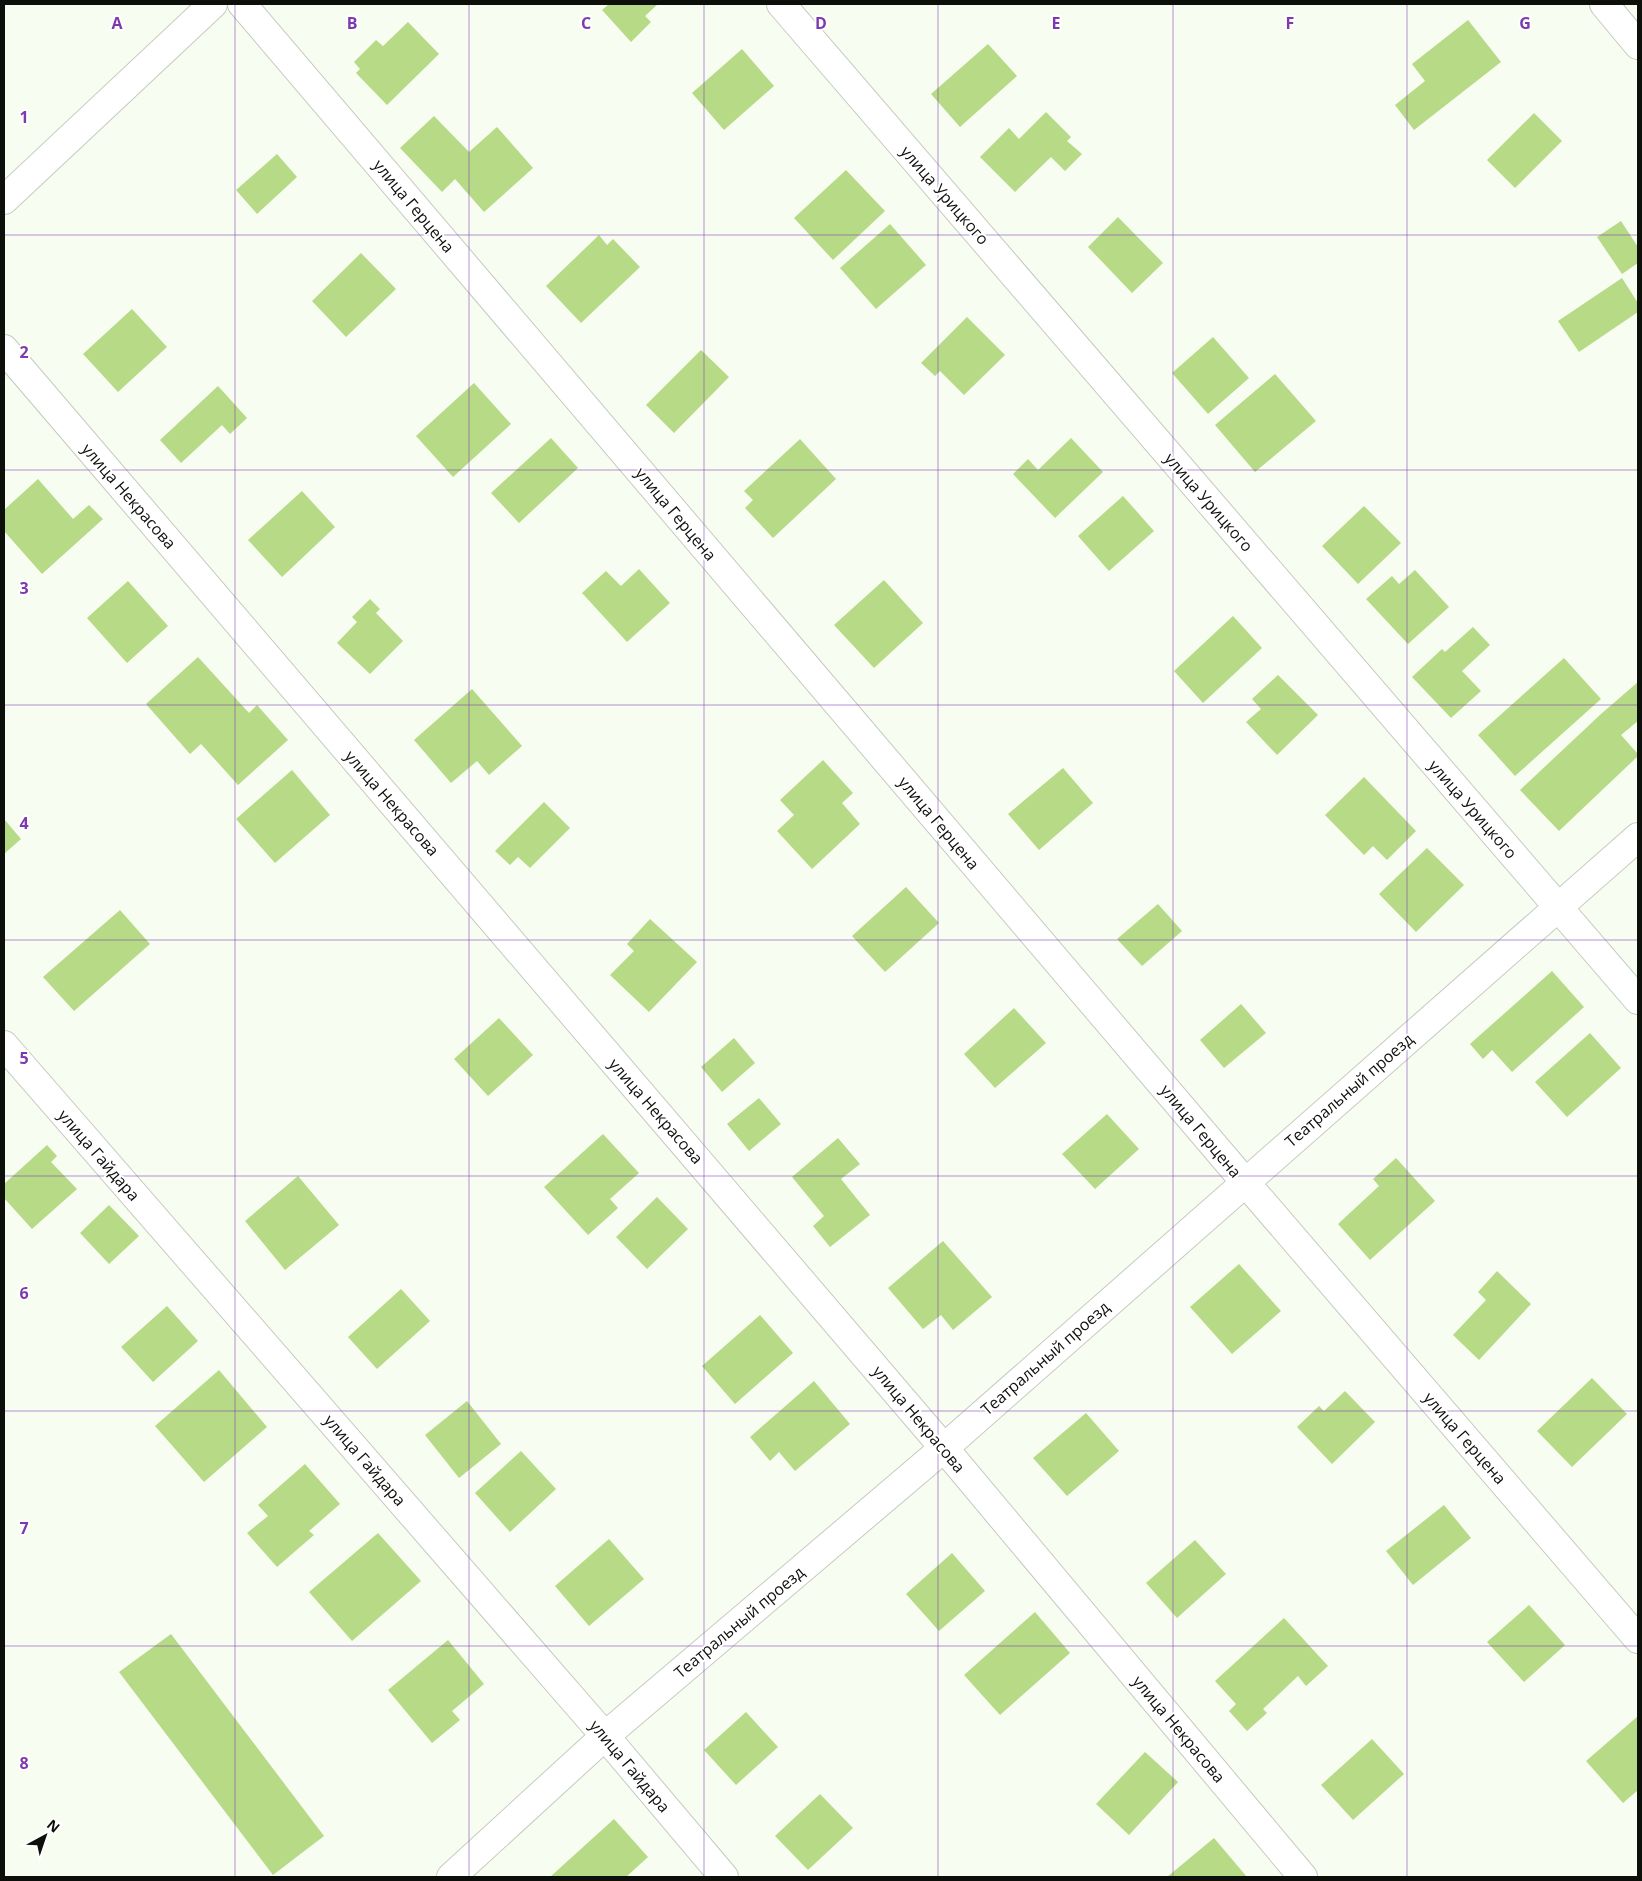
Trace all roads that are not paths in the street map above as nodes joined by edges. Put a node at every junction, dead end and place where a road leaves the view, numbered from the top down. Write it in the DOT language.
graph roads {
  1 [pos="213,4"];
  2 [pos="242,4"];
  3 [pos="781,4"];
  4 [pos="1604,4"];
  5 [pos="1638,46"];
  6 [pos="4,200"];
  7 [pos="4,349"];
  8 [pos="1638,837"];
  9 [pos="1558,908"];
  10 [pos="1638,1000"];
  11 [pos="4,1045"];
  12 [pos="1245,1182"];
  13 [pos="944,1448"];
  14 [pos="1638,1639"];
  15 [pos="605,1736"];
  16 [pos="451,1877"];
  17 [pos="724,1877"];
  18 [pos="1303,1877"];
  1 -- 6 [label="street"];
  2 -- 12 [label="street, улица Герцена"];
  3 -- 9 [label="street, улица Урицкого"];
  4 -- 5 [label="street"];
  7 -- 13 [label="street, улица Некрасова"];
  8 -- 9 [label="street, Театральный проезд"];
  9 -- 10 [label="street, улица Урицкого"];
  9 -- 12 [label="street, Театральный проезд"];
  11 -- 15 [label="street, улица Гайдара"];
  12 -- 13 [label="street, Театральный проезд"];
  12 -- 14 [label="street, улица Герцена"];
  13 -- 15 [label="street, Театральный проезд"];
  13 -- 18 [label="street, улица Некрасова"];
  15 -- 16 [label="street, Театральный проезд"];
  15 -- 17 [label="street, улица Гайдара"];
}
